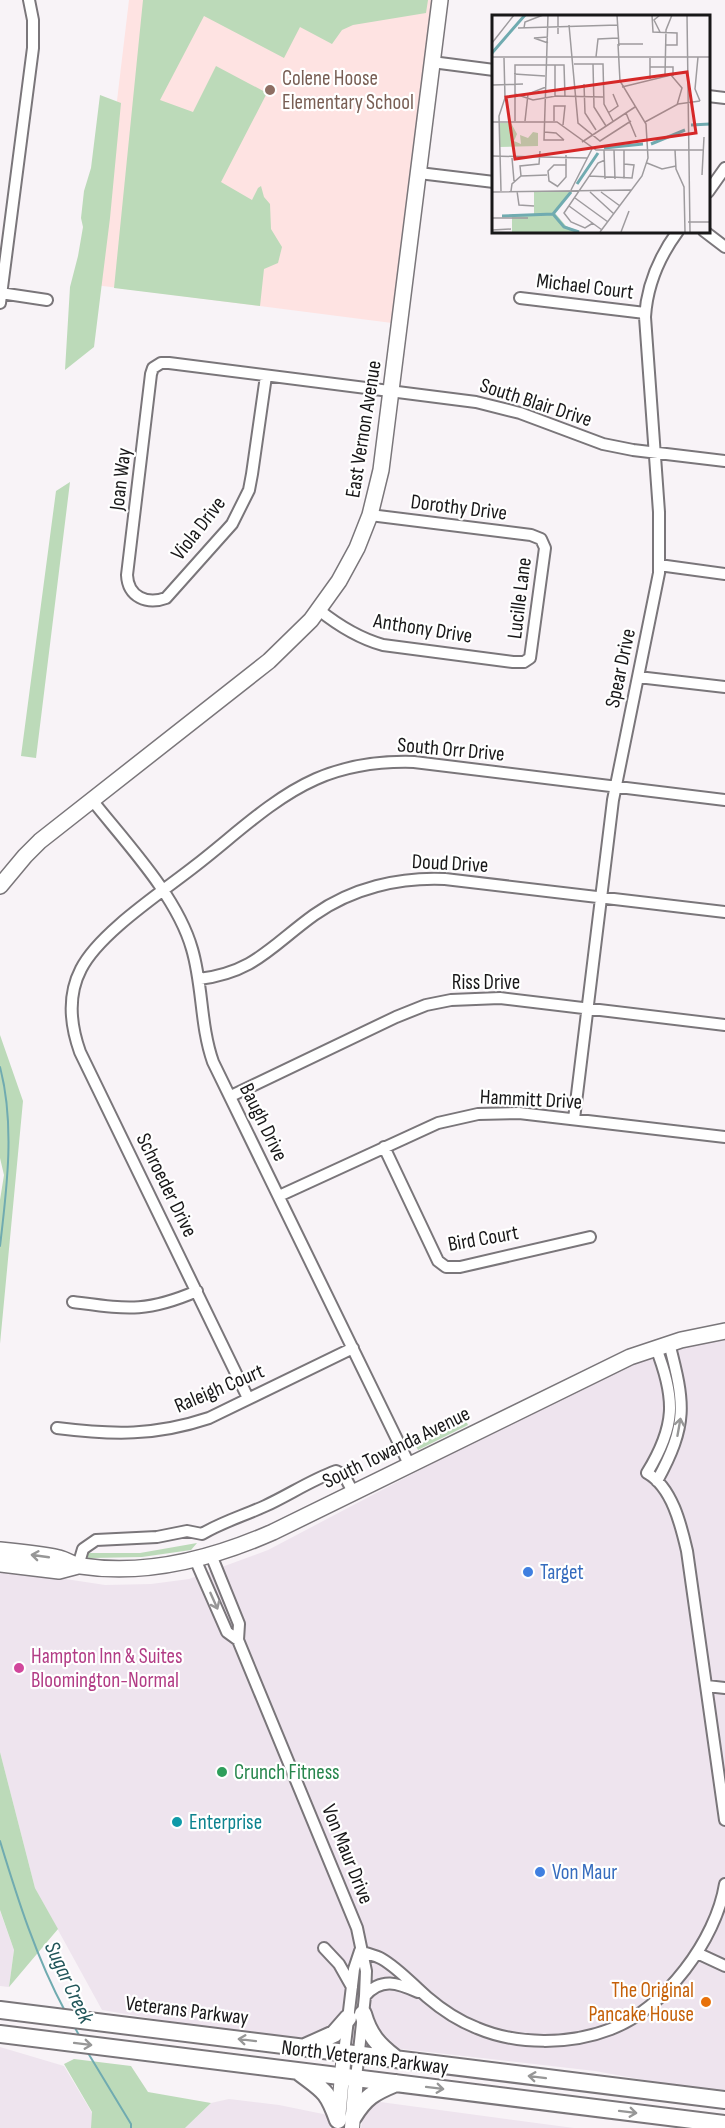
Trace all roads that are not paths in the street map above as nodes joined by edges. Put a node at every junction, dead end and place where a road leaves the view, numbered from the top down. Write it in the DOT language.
graph roads {
  1 [pos="29,0"];
  2 [pos="440,0"];
  3 [pos="432,62"];
  4 [pos="492,70"];
  5 [pos="710,96"];
  6 [pos="725,98"];
  7 [pos="725,168"];
  8 [pos="419,173"];
  9 [pos="492,182"];
  10 [pos="710,189"];
  11 [pos="677,232"];
  12 [pos="705,232"];
  13 [pos="725,247"];
  14 [pos="0,296"];
  15 [pos="519,298"];
  16 [pos="47,300"];
  17 [pos="645,313"];
  18 [pos="157,365"];
  19 [pos="266,376"];
  20 [pos="392,391"];
  21 [pos="654,452"];
  22 [pos="725,461"];
  23 [pos="370,514"];
  24 [pos="543,540"];
  25 [pos="659,565"];
  26 [pos="725,574"];
  27 [pos="136,596"];
  28 [pos="319,610"];
  29 [pos="528,660"];
  30 [pos="638,676"];
  31 [pos="725,687"];
  32 [pos="616,787"];
  33 [pos="92,800"];
  34 [pos="725,800"];
  35 [pos="0,886"];
  36 [pos="162,891"];
  37 [pos="602,897"];
  38 [pos="725,912"];
  39 [pos="199,979"];
  40 [pos="75,984"];
  41 [pos="588,1008"];
  42 [pos="725,1024"];
  43 [pos="231,1096"];
  44 [pos="574,1119"];
  45 [pos="725,1137"];
  46 [pos="384,1147"];
  47 [pos="279,1196"];
  48 [pos="590,1237"];
  49 [pos="197,1291"];
  50 [pos="74,1302"];
  51 [pos="725,1331"];
  52 [pos="663,1345"];
  53 [pos="353,1348"];
  54 [pos="248,1398"];
  55 [pos="57,1428"];
  56 [pos="409,1464"];
  57 [pos="657,1481"];
  58 [pos="353,1492"];
  59 [pos="201,1534"];
  60 [pos="0,1550"];
  61 [pos="204,1556"];
  62 [pos="0,1564"];
  63 [pos="78,1566"];
  64 [pos="238,1640"];
  65 [pos="706,1686"];
  66 [pos="725,1688"];
  67 [pos="725,1820"];
  68 [pos="725,1884"];
  69 [pos="324,1948"];
  70 [pos="360,1951"];
  71 [pos="697,1953"];
  72 [pos="725,1966"];
  73 [pos="352,1987"];
  74 [pos="365,1996"];
  75 [pos="427,1996"];
  76 [pos="0,2010"];
  77 [pos="356,2016"];
  78 [pos="0,2034"];
  79 [pos="304,2048"];
  80 [pos="351,2054"];
  81 [pos="396,2059"];
  82 [pos="299,2071"];
  83 [pos="349,2077"];
  84 [pos="396,2083"];
  85 [pos="725,2100"];
  86 [pos="345,2123"];
  87 [pos="725,2124"];
  1 -- 14 [label="street"];
  2 -- 3 [label="main road, East Vernon Avenue"];
  3 -- 4 [label="street"];
  3 -- 8 [label="main road, East Vernon Avenue"];
  5 -- 6 [label="street"];
  7 -- 10 [label="street"];
  8 -- 9 [label="street"];
  8 -- 20 [label="main road, East Vernon Avenue"];
  11 -- 17 [label="street, Spear Drive"];
  12 -- 13 [label="street"];
  14 -- 16 [label="street"];
  15 -- 17 [label="street, Michael Court"];
  17 -- 21 [label="street, Spear Drive"];
  18 -- 19 [label="street, South Blair Drive"];
  18 -- 27 [label="street, Joan Way"];
  19 -- 20 [label="street, South Blair Drive"];
  19 -- 27 [label="street, Viola Drive"];
  20 -- 21 [label="street, South Blair Drive"];
  20 -- 23 [label="main road, East Vernon Avenue"];
  21 -- 22 [label="street, South Blair Drive"];
  21 -- 25 [label="street, Spear Drive"];
  23 -- 24 [label="street, Dorothy Drive"];
  23 -- 28 [label="main road, East Vernon Avenue"];
  24 -- 29 [label="street, Lucille Lane"];
  25 -- 26 [label="street"];
  25 -- 30 [label="street, Spear Drive"];
  28 -- 29 [label="street, Anthony Drive"];
  28 -- 33 [label="main road, East Vernon Avenue"];
  30 -- 31 [label="street"];
  30 -- 32 [label="street, Spear Drive"];
  32 -- 34 [label="street, South Orr Drive"];
  32 -- 36 [label="street, South Orr Drive"];
  32 -- 37 [label="street, Spear Drive"];
  33 -- 35 [label="main road, East Vernon Avenue"];
  33 -- 36 [label="street, Baugh Drive"];
  36 -- 39 [label="street, Baugh Drive"];
  36 -- 40 [label="street, South Orr Drive"];
  37 -- 38 [label="street, Doud Drive"];
  37 -- 39 [label="street, Doud Drive"];
  37 -- 41 [label="street, Spear Drive"];
  39 -- 43 [label="street, Baugh Drive"];
  40 -- 49 [label="street, Schroeder Drive"];
  41 -- 42 [label="street, Riss Drive"];
  41 -- 43 [label="street, Riss Drive"];
  41 -- 44 [label="street, Spear Drive"];
  43 -- 47 [label="street, Baugh Drive"];
  44 -- 45 [label="street, Hammitt Drive"];
  44 -- 46 [label="street, Hammitt Drive"];
  46 -- 47 [label="street, Hammitt Drive"];
  46 -- 48 [label="street, Bird Court"];
  47 -- 53 [label="street, Baugh Drive"];
  49 -- 50 [label="street"];
  49 -- 54 [label="street, Schroeder Drive"];
  51 -- 52 [label="main road, South Towanda Avenue"];
  52 -- 56 [label="main road, South Towanda Avenue"];
  57 -- 52 [label="street, one-way"];
  52 -- 57 [label="street"];
  53 -- 54 [label="street, Raleigh Court"];
  53 -- 56 [label="street, Baugh Drive"];
  54 -- 55 [label="street, Raleigh Court"];
  56 -- 58 [label="main road, South Towanda Avenue"];
  57 -- 65 [label="street"];
  58 -- 59 [label="street"];
  58 -- 61 [label="main road, South Towanda Avenue"];
  59 -- 61 [label="street"];
  59 -- 63 [label="street"];
  63 -- 60 [label="main road, South Towanda Avenue, one-way"];
  61 -- 63 [label="main road, South Towanda Avenue"];
  61 -- 64 [label="street, Von Maur Drive"];
  61 -- 64 [label="street, Von Maur Drive, one-way"];
  62 -- 63 [label="main road, South Towanda Avenue"];
  64 -- 70 [label="street, Von Maur Drive"];
  65 -- 66 [label="street"];
  65 -- 67 [label="street"];
  68 -- 71 [label="street"];
  69 -- 73 [label="street"];
  70 -- 73 [label="street, Von Maur Drive"];
  70 -- 74 [label="street, Von Maur Drive"];
  70 -- 75 [label="street"];
  71 -- 72 [label="street"];
  71 -- 75 [label="street"];
  73 -- 77 [label="street, Von Maur Drive"];
  74 -- 75 [label="street"];
  74 -- 77 [label="street, Von Maur Drive"];
  79 -- 76 [label="highway, Veterans Parkway, one-way"];
  77 -- 79 [label="highway"];
  77 -- 80 [label="street, Von Maur Drive"];
  77 -- 81 [label="highway"];
  78 -- 82 [label="highway, North Veterans Parkway, one-way"];
  79 -- 80 [label="highway, Veterans Parkway"];
  80 -- 81 [label="highway, Veterans Parkway"];
  80 -- 83 [label="street"];
  85 -- 81 [label="highway, Veterans Parkway, one-way"];
  82 -- 83 [label="highway, North Veterans Parkway"];
  82 -- 86 [label="highway"];
  83 -- 84 [label="highway, North Veterans Parkway"];
  83 -- 86 [label="street"];
  84 -- 86 [label="highway"];
  84 -- 87 [label="highway, North Veterans Parkway, one-way"];
}
